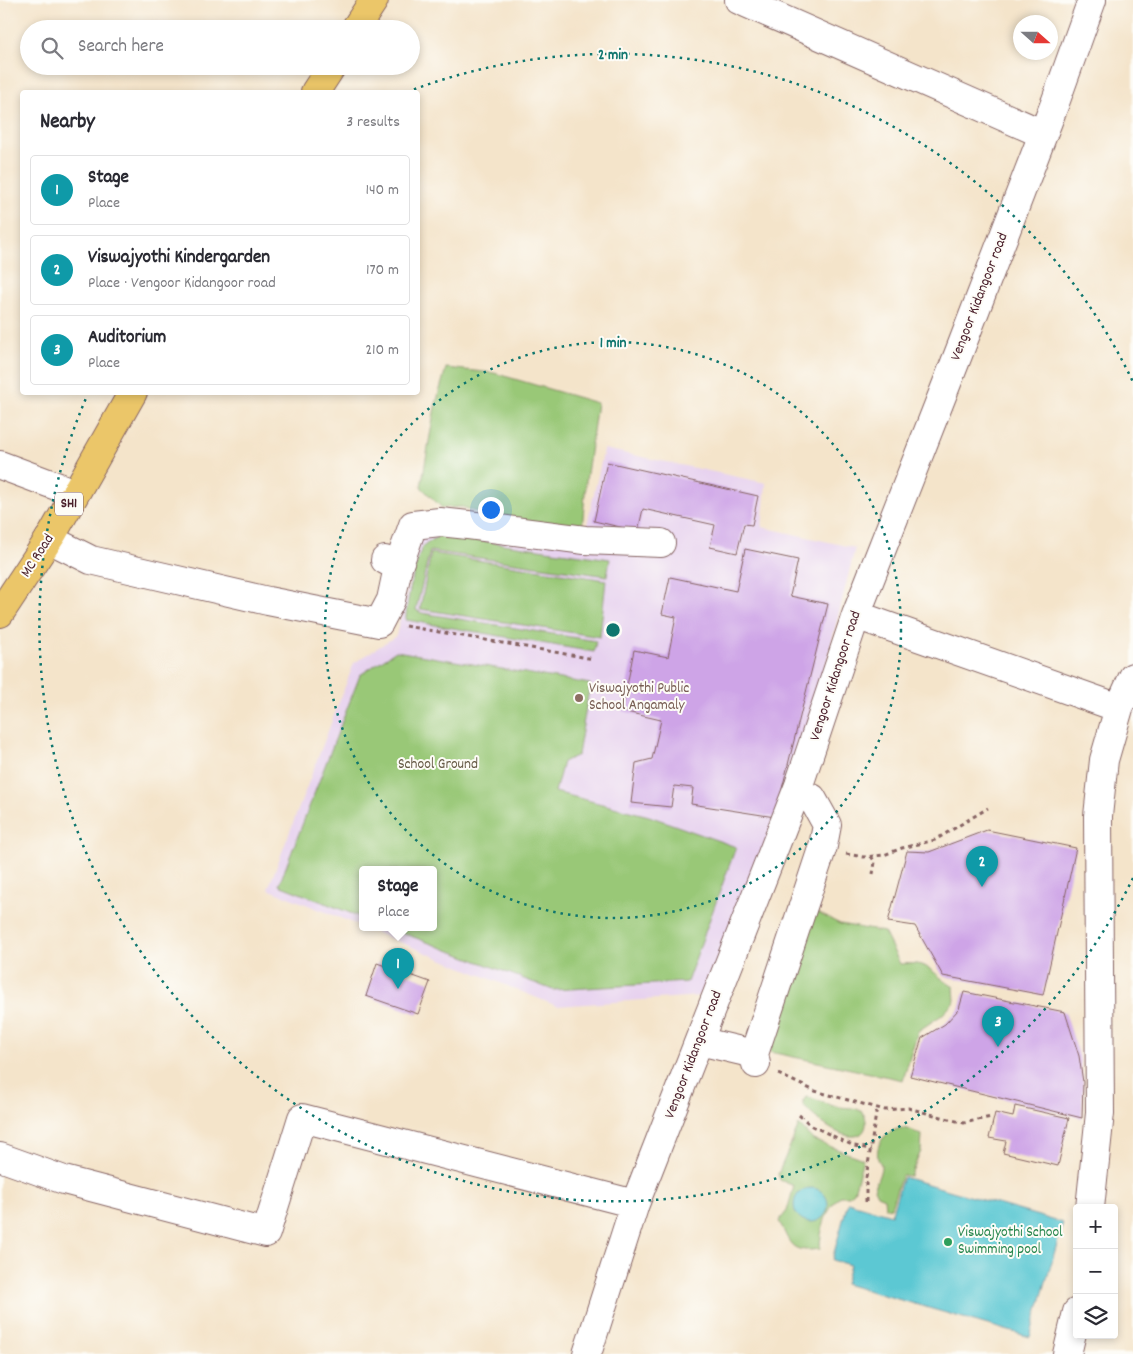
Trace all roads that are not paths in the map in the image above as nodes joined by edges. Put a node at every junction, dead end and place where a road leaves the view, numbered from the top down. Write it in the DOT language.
graph roads {
  1 [pos="374,0"];
  2 [pos="739,0"];
  3 [pos="1092,0"];
  4 [pos="361,20"];
  5 [pos="326,75"];
  6 [pos="316,90"];
  7 [pos="1042,134"];
  8 [pos="131,395"];
  9 [pos="0,465"];
  10 [pos="75,493"];
  11 [pos="49,539"];
  12 [pos="661,543"];
  13 [pos="0,613"];
  14 [pos="856,615"];
  15 [pos="1133,677"];
  16 [pos="1119,708"];
  17 [pos="796,794"];
  18 [pos="699,1041"];
  19 [pos="0,1157"];
  20 [pos="635,1204"];
  21 [pos="1090,1204"];
  22 [pos="1073,1329"];
  23 [pos="587,1354"];
  24 [pos="1067,1354"];
  1 -- 4 [label="main road"];
  2 -- 7 [label="street"];
  3 -- 7 [label="street, Vengoor Kidangoor road"];
  5 -- 6 [label="main road"];
  7 -- 14 [label="street, Vengoor Kidangoor road"];
  8 -- 10 [label="main road, MC Road / SH1"];
  9 -- 10 [label="street"];
  10 -- 11 [label="main road, MC Road / SH1"];
  11 -- 12 [label="street"];
  11 -- 13 [label="main road, MC Road / SH1"];
  14 -- 16 [label="street"];
  14 -- 17 [label="street, Vengoor Kidangoor road"];
  15 -- 16 [label="street"];
  16 -- 21 [label="street"];
  17 -- 18 [label="street, Vengoor Kidangoor road"];
  17 -- 18 [label="street"];
  18 -- 20 [label="street, Vengoor Kidangoor road"];
  19 -- 20 [label="street"];
  20 -- 23 [label="street, Vengoor Kidangoor road"];
  22 -- 24 [label="street"];
}
